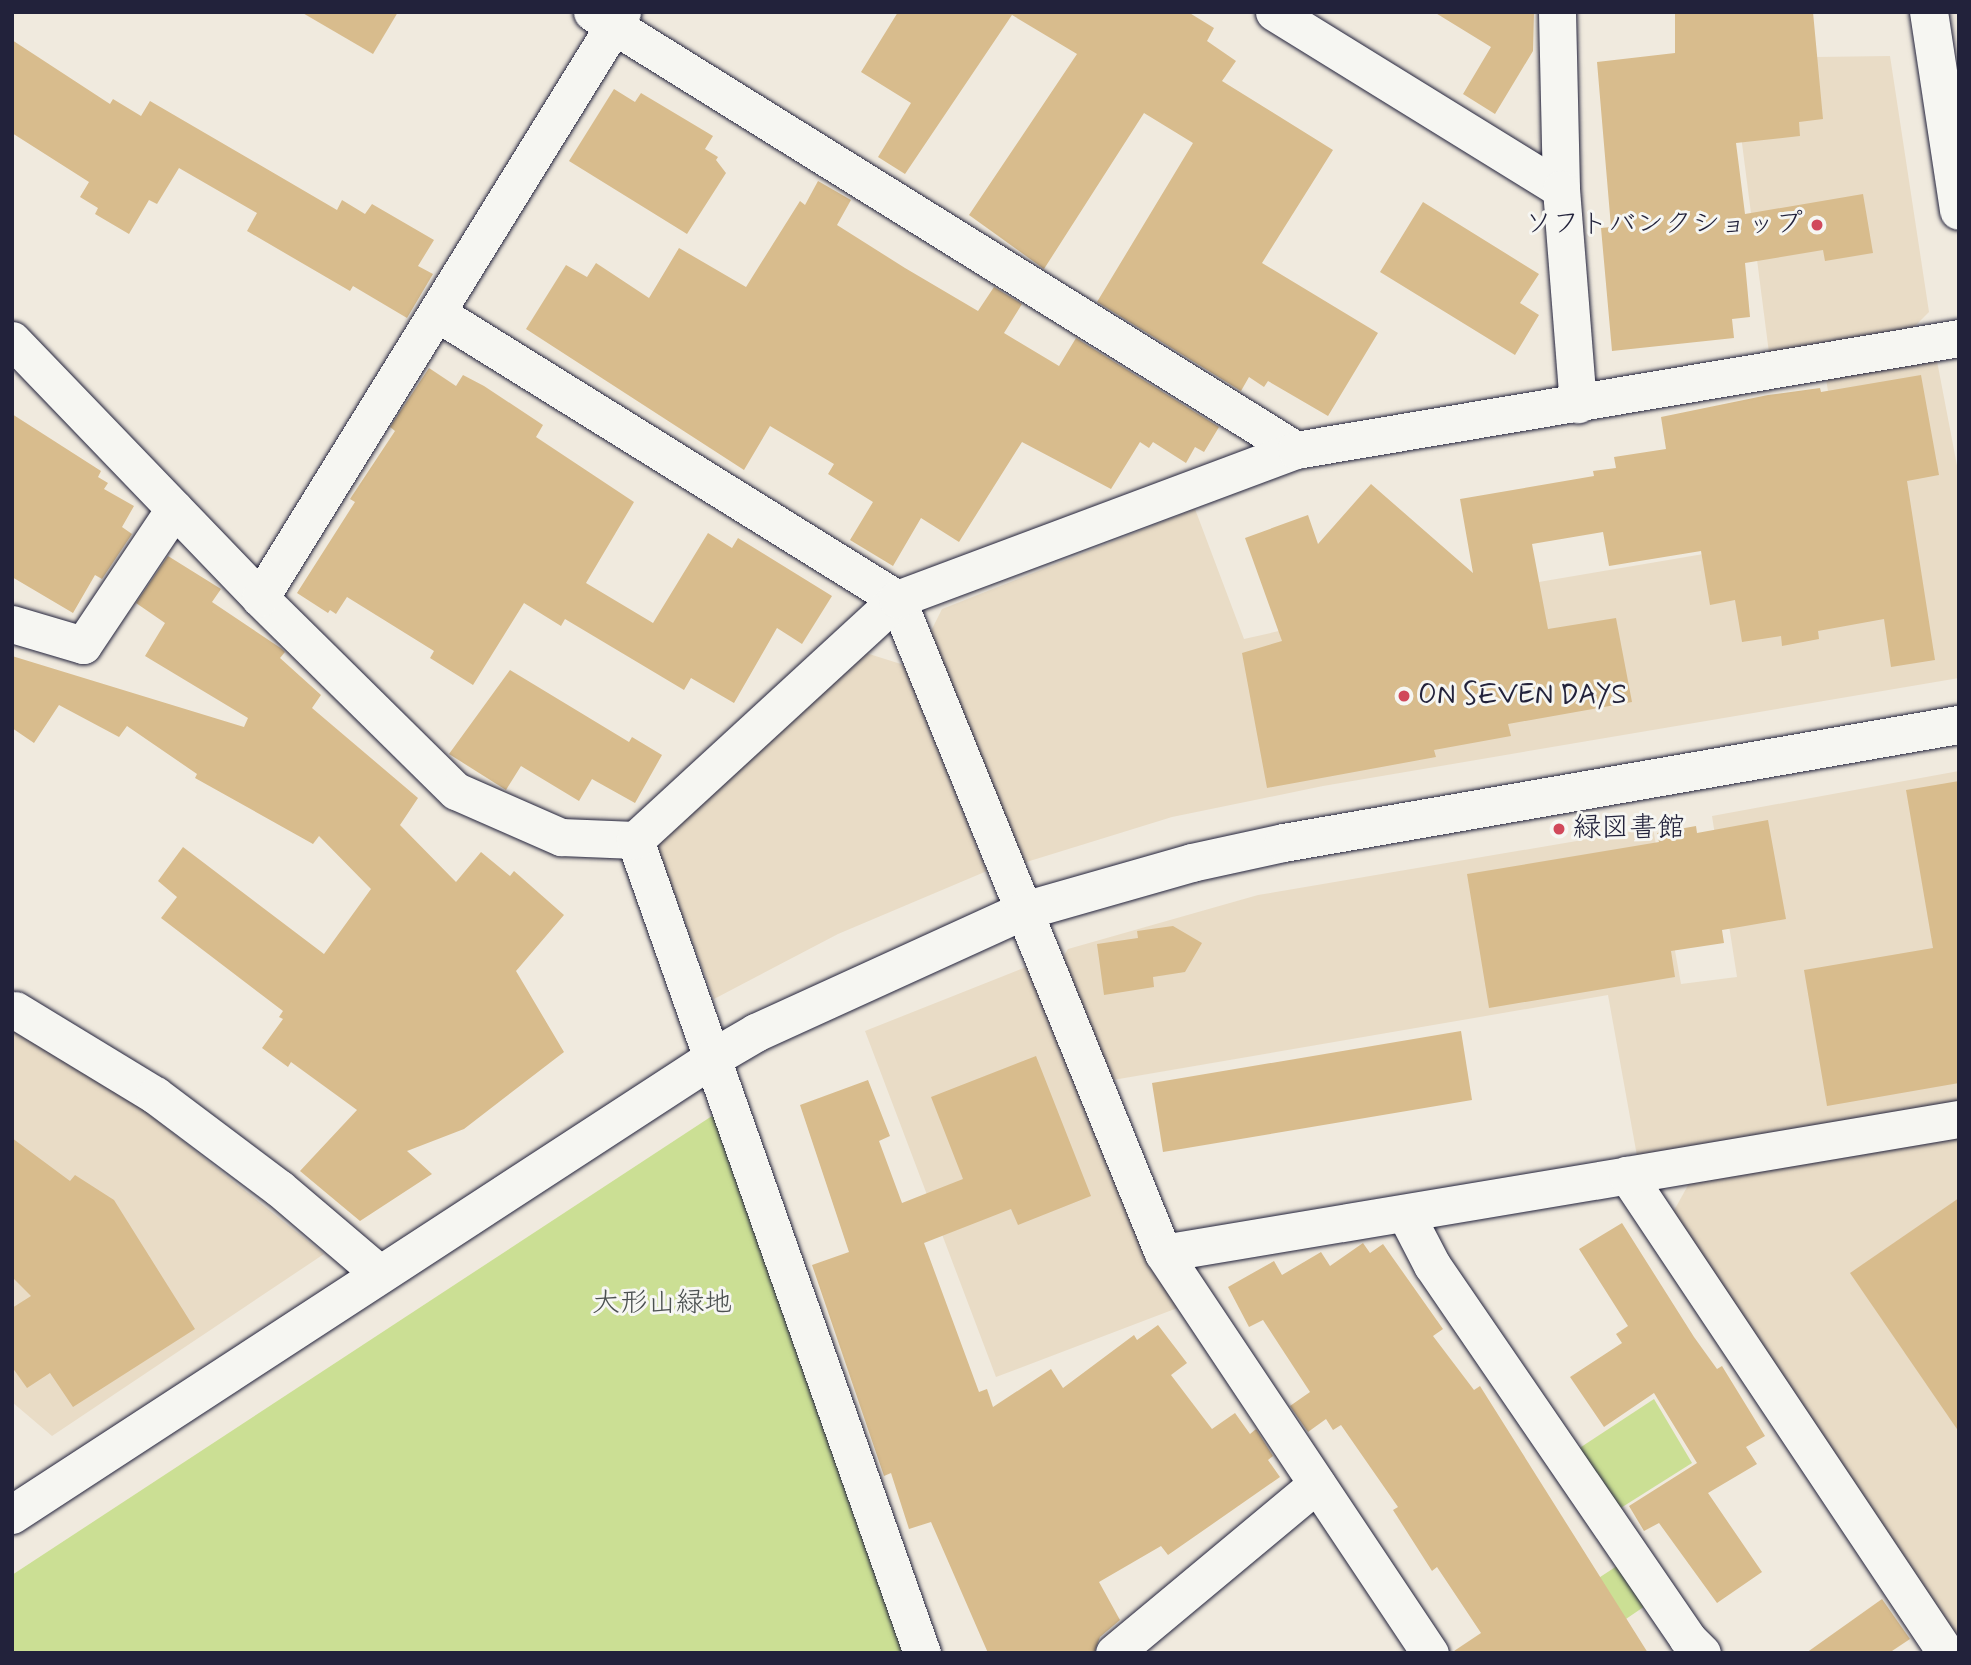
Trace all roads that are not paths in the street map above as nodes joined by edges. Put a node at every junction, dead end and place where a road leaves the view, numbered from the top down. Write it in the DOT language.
graph roads {
  1 [pos="1274,12"];
  2 [pos="1557,12"];
  3 [pos="1929,12"];
  4 [pos="609,17"];
  5 [pos="1561,189"];
  6 [pos="1959,211"];
  7 [pos="437,313"];
  8 [pos="1959,338"];
  9 [pos="12,340"];
  10 [pos="1578,404"];
  11 [pos="1296,450"];
  12 [pos="174,509"];
  13 [pos="260,598"];
  14 [pos="897,599"];
  15 [pos="12,624"];
  16 [pos="1959,725"];
  17 [pos="635,840"];
  18 [pos="1024,911"];
  19 [pos="15,1010"];
  20 [pos="715,1057"];
  21 [pos="1959,1119"];
  22 [pos="1627,1175"];
  23 [pos="1405,1213"];
  24 [pos="1163,1253"];
  25 [pos="379,1273"];
  26 [pos="1317,1484"];
  27 [pos="12,1515"];
  28 [pos="922,1653"];
  29 [pos="1114,1653"];
  30 [pos="1430,1653"];
  31 [pos="1702,1653"];
  32 [pos="1946,1653"];
  1 -- 5 [label="street"];
  2 -- 5 [label="street"];
  3 -- 6 [label="street"];
  4 -- 7 [label="street"];
  4 -- 11 [label="street"];
  5 -- 10 [label="street"];
  7 -- 13 [label="street"];
  7 -- 14 [label="street"];
  8 -- 10 [label="street"];
  9 -- 12 [label="street"];
  10 -- 11 [label="street"];
  11 -- 14 [label="street"];
  12 -- 13 [label="street"];
  12 -- 15 [label="street"];
  13 -- 17 [label="street"];
  14 -- 17 [label="street"];
  14 -- 18 [label="street"];
  16 -- 18 [label="street"];
  17 -- 20 [label="street"];
  18 -- 20 [label="street"];
  18 -- 24 [label="street"];
  19 -- 25 [label="street"];
  20 -- 25 [label="street"];
  20 -- 28 [label="street"];
  21 -- 22 [label="street"];
  22 -- 23 [label="street"];
  22 -- 32 [label="street"];
  23 -- 24 [label="street"];
  23 -- 31 [label="street"];
  24 -- 26 [label="street"];
  25 -- 27 [label="street"];
  26 -- 29 [label="street"];
  26 -- 30 [label="street"];
}
